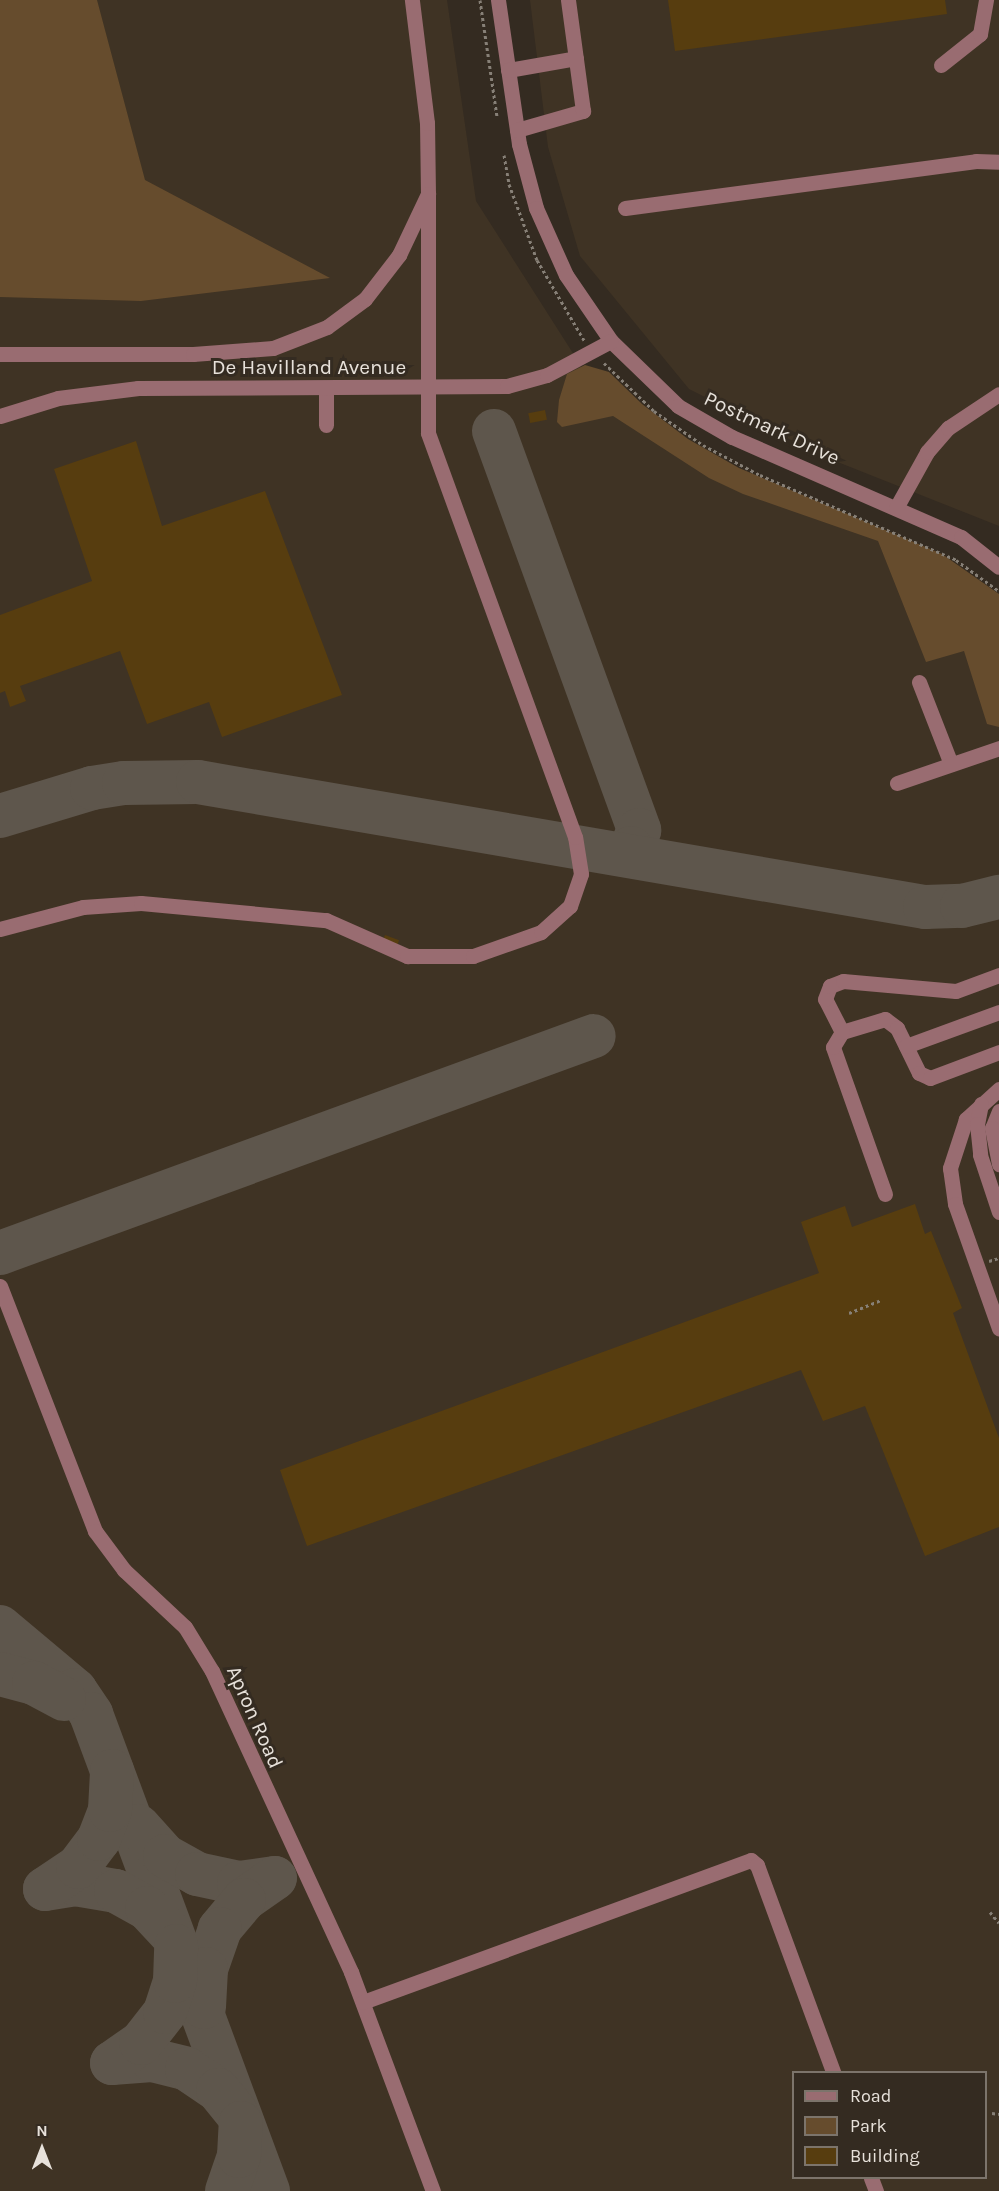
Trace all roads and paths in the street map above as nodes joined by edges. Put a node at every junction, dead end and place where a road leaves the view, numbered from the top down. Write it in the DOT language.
graph roads {
  1 [pos="412,0"];
  2 [pos="480,0"];
  3 [pos="498,0"];
  4 [pos="568,0"];
  5 [pos="986,0"];
  6 [pos="576,58"];
  7 [pos="941,65"];
  8 [pos="508,70"];
  9 [pos="498,117"];
  10 [pos="517,130"];
  11 [pos="503,151"];
  12 [pos="999,162"];
  13 [pos="428,194"];
  14 [pos="625,208"];
  15 [pos="611,340"];
  16 [pos="592,351"];
  17 [pos="0,354"];
  18 [pos="427,387"];
  19 [pos="326,388"];
  20 [pos="999,394"];
  21 [pos="45,402"];
  22 [pos="0,416"];
  23 [pos="48,417"];
  24 [pos="327,425"];
  25 [pos="896,508"];
  26 [pos="999,567"];
  27 [pos="999,591"];
  28 [pos="919,682"];
  29 [pos="999,748"];
  30 [pos="951,764"];
  31 [pos="897,783"];
  32 [pos="0,929"];
  33 [pos="999,975"];
  34 [pos="999,1012"];
  35 [pos="842,1032"];
  36 [pos="906,1046"];
  37 [pos="999,1052"];
  38 [pos="999,1089"];
  39 [pos="981,1101"];
  40 [pos="999,1111"];
  41 [pos="999,1164"];
  42 [pos="885,1194"];
  43 [pos="999,1212"];
  44 [pos="999,1258"];
  45 [pos="989,1262"];
  46 [pos="0,1286"];
  47 [pos="882,1300"];
  48 [pos="849,1313"];
  49 [pos="999,1328"];
  50 [pos="990,1912"];
  51 [pos="999,1923"];
  52 [pos="363,2002"];
  53 [pos="832,2071"];
  54 [pos="992,2113"];
  55 [pos="999,2114"];
  56 [pos="433,2191"];
  1 -- 13 [label="street"];
  2 -- 9 [label="path"];
  3 -- 8 [label="street, Postmark Drive"];
  4 -- 6 [label="street"];
  5 -- 7 [label="street"];
  6 -- 8 [label="street"];
  6 -- 10 [label="street"];
  8 -- 10 [label="street, Postmark Drive"];
  10 -- 15 [label="street, Postmark Drive"];
  11 -- 16 [label="path"];
  12 -- 14 [label="street"];
  13 -- 17 [label="street"];
  13 -- 18 [label="street"];
  15 -- 16 [label="street, De Havilland Avenue"];
  15 -- 25 [label="street, Postmark Drive"];
  16 -- 18 [label="street, De Havilland Avenue"];
  16 -- 27 [label="path"];
  18 -- 19 [label="street, De Havilland Avenue"];
  18 -- 32 [label="street"];
  19 -- 21 [label="street, De Havilland Avenue"];
  19 -- 24 [label="street"];
  20 -- 25 [label="street"];
  21 -- 22 [label="street, De Havilland Avenue"];
  21 -- 23 [label="street"];
  25 -- 26 [label="street, Postmark Drive"];
  28 -- 30 [label="street"];
  29 -- 30 [label="street"];
  30 -- 31 [label="street"];
  33 -- 35 [label="street"];
  34 -- 36 [label="street"];
  35 -- 36 [label="street"];
  35 -- 42 [label="street"];
  36 -- 37 [label="street"];
  38 -- 39 [label="street"];
  39 -- 43 [label="street"];
  39 -- 49 [label="street"];
  40 -- 41 [label="street"];
  44 -- 45 [label="path"];
  46 -- 52 [label="street, Apron Road"];
  47 -- 48 [label="path"];
  50 -- 51 [label="path"];
  52 -- 53 [label="street"];
  52 -- 56 [label="street, Apron Road"];
  54 -- 55 [label="path"];
}
